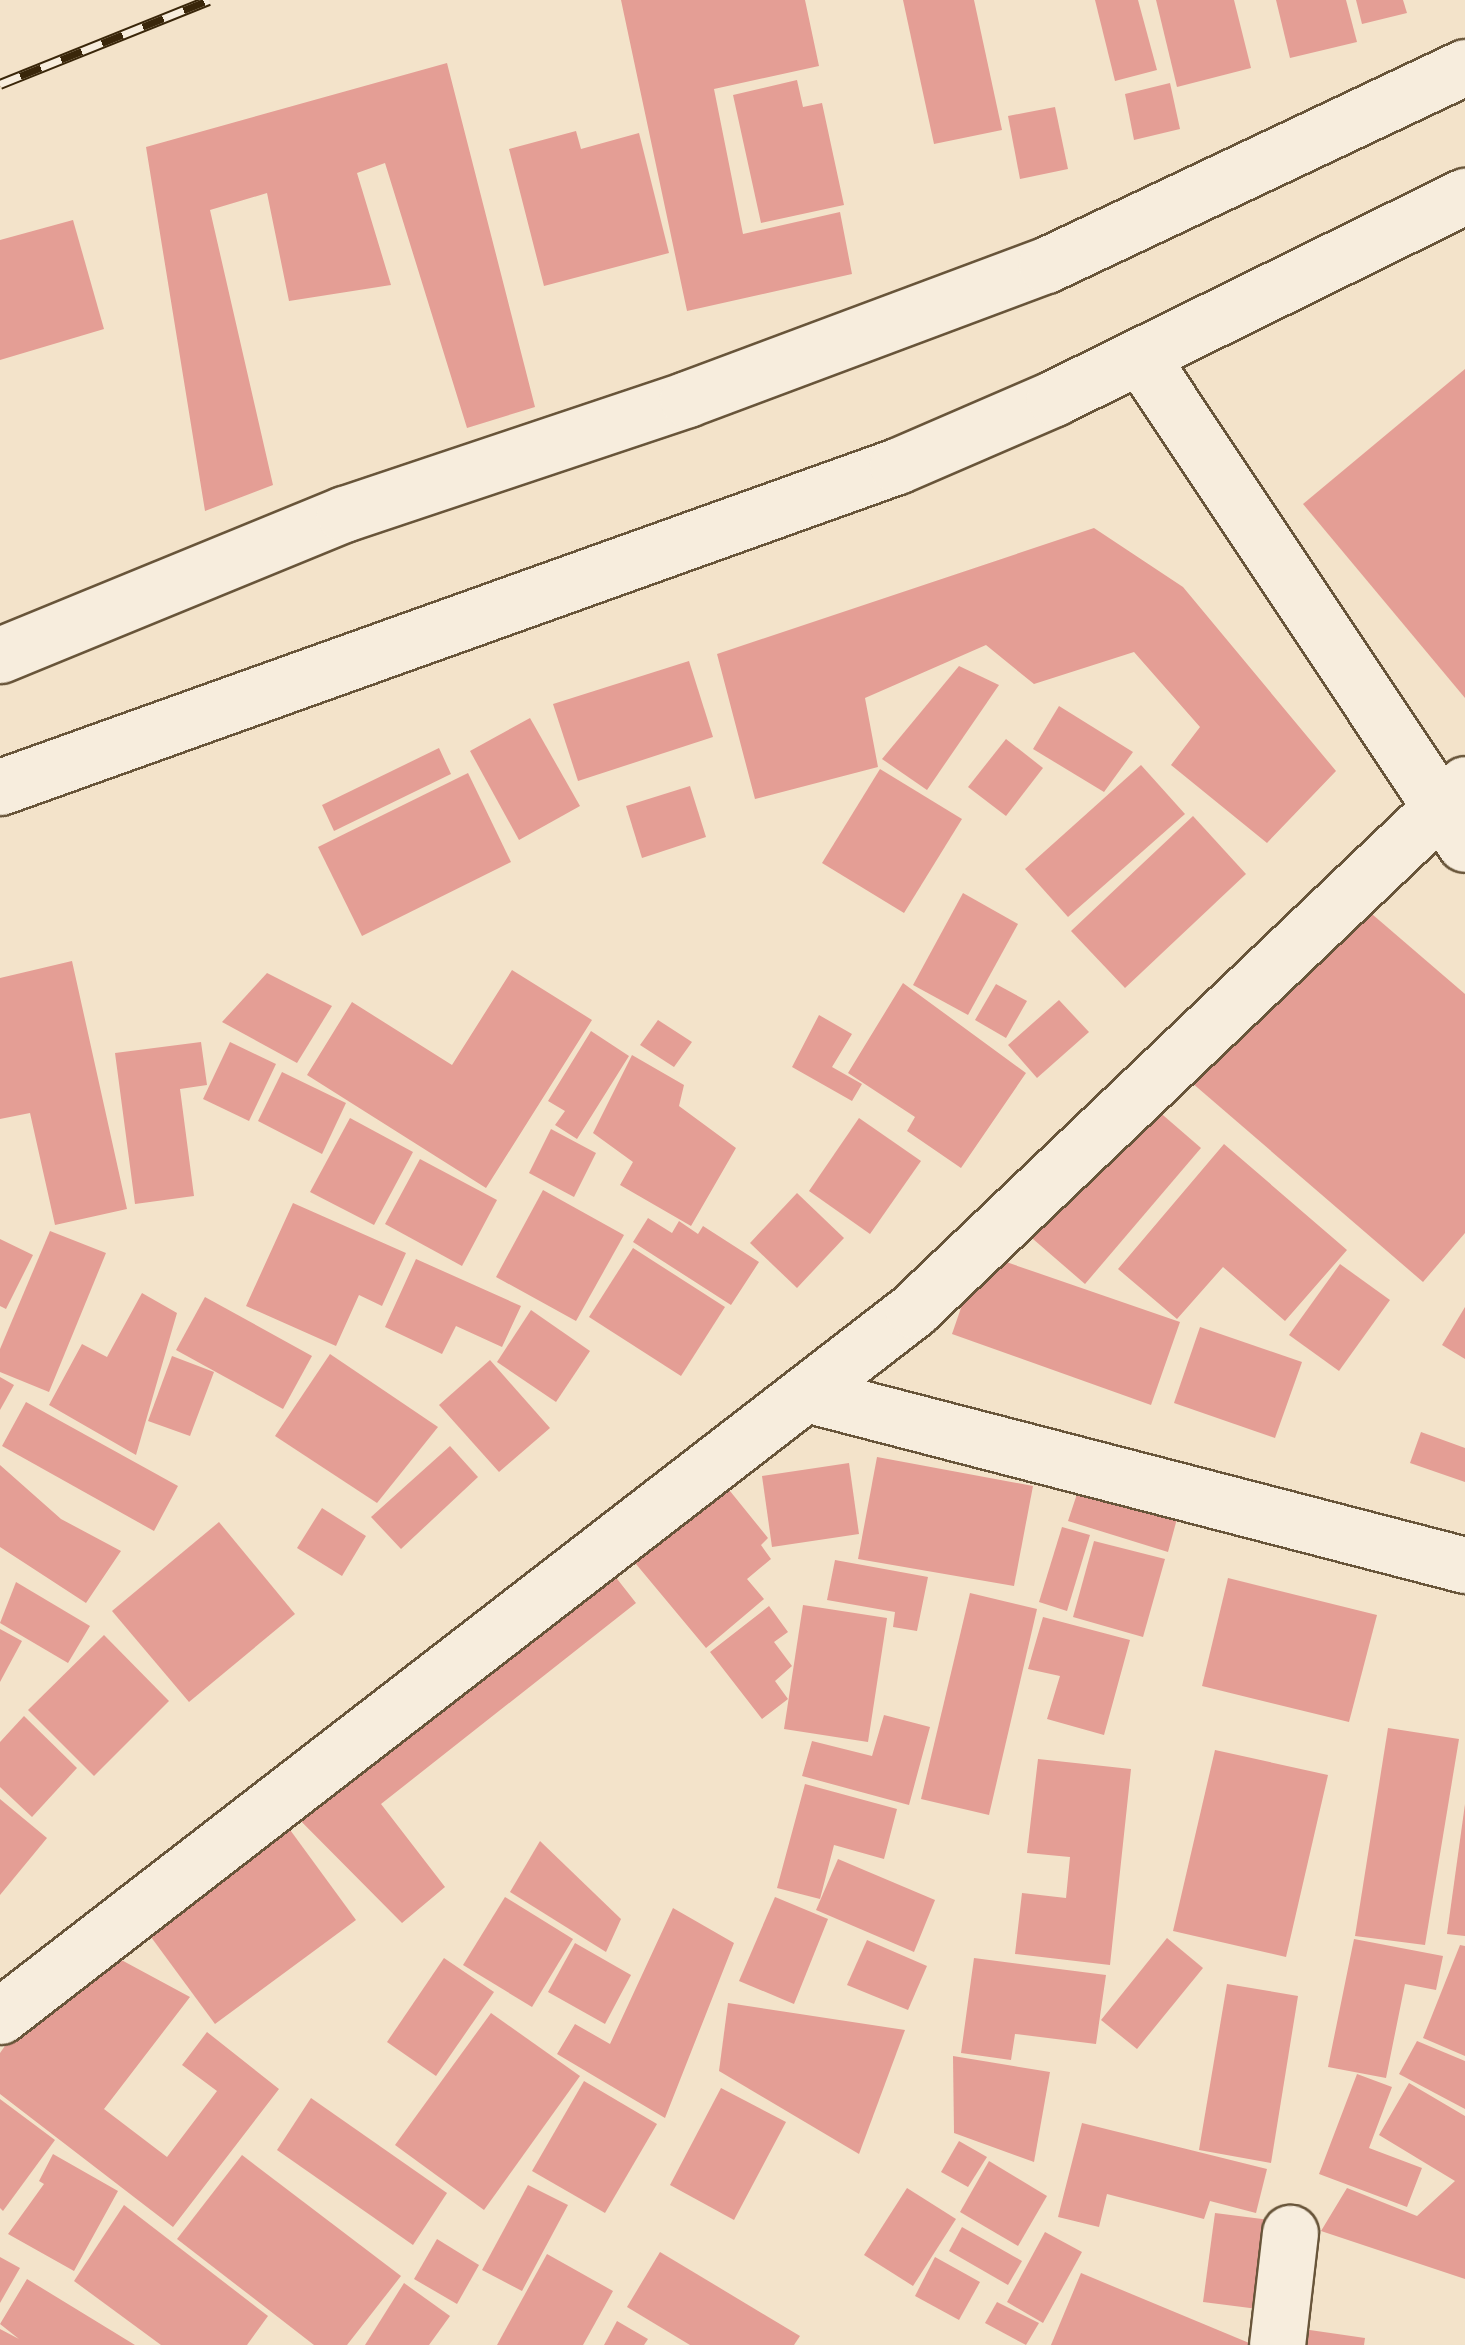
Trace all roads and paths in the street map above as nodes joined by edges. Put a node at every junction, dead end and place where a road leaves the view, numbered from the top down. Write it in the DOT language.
graph roads {
  1 [pos="1465,66"];
  2 [pos="1465,196"];
  3 [pos="1140,356"];
  4 [pos="0,655"];
  5 [pos="0,787"];
  6 [pos="1456,813"];
  7 [pos="806,1394"];
  8 [pos="1465,1566"];
  9 [pos="0,2016"];
  10 [pos="1290,2232"];
  11 [pos="1276,2345"];
  1 -- 4 [label="street"];
  2 -- 3 [label="street"];
  3 -- 5 [label="street"];
  3 -- 6 [label="street"];
  6 -- 7 [label="street"];
  7 -- 8 [label="street"];
  7 -- 9 [label="street"];
  10 -- 11 [label="street"];
}
